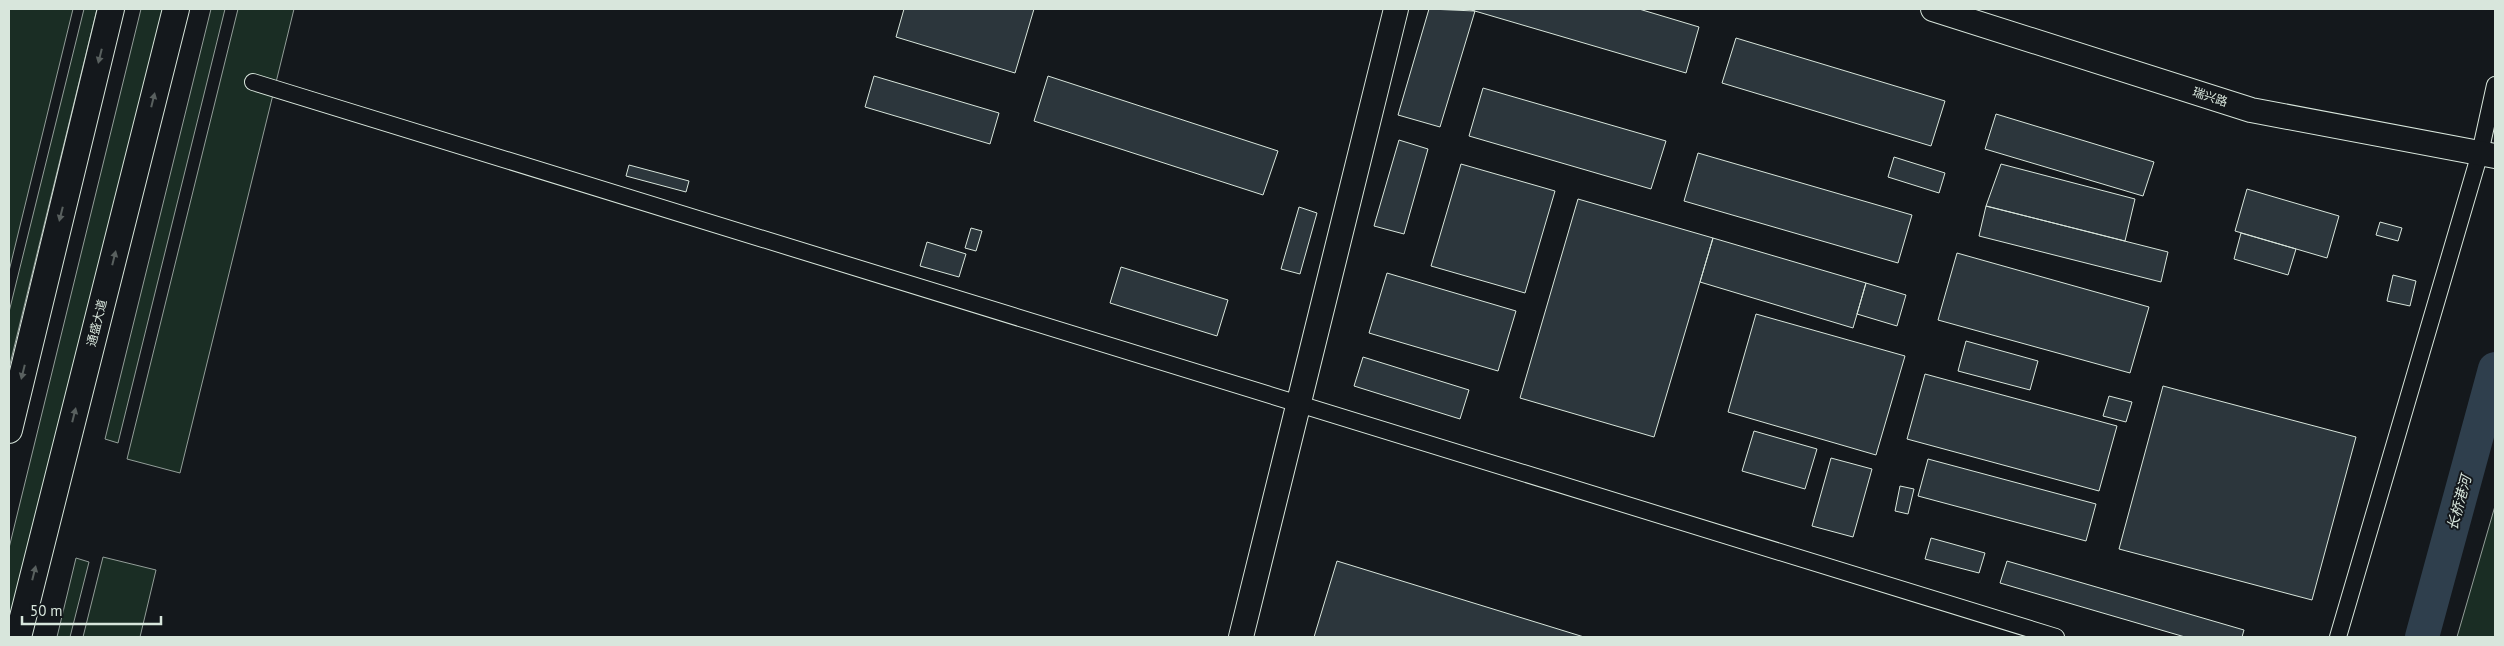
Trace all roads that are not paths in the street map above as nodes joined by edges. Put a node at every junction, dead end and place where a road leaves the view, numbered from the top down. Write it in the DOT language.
graph roads {
  1 [pos="111,9"];
  2 [pos="176,9"];
  3 [pos="1396,9"];
  4 [pos="1932,9"];
  5 [pos="253,82"];
  6 [pos="2495,85"];
  7 [pos="2488,154"];
  8 [pos="1299,405"];
  9 [pos="9,430"];
  10 [pos="18,637"];
  11 [pos="1241,637"];
  12 [pos="2056,637"];
  13 [pos="2338,637"];
  1 -- 9 [label="main road, one-way"];
  10 -- 2 [label="main road, 通盛大道, one-way"];
  3 -- 8 [label="street"];
  4 -- 7 [label="street, 瑞兴路"];
  5 -- 8 [label="street"];
  6 -- 7 [label="street"];
  7 -- 13 [label="street"];
  8 -- 11 [label="street"];
  8 -- 12 [label="street"];
}
